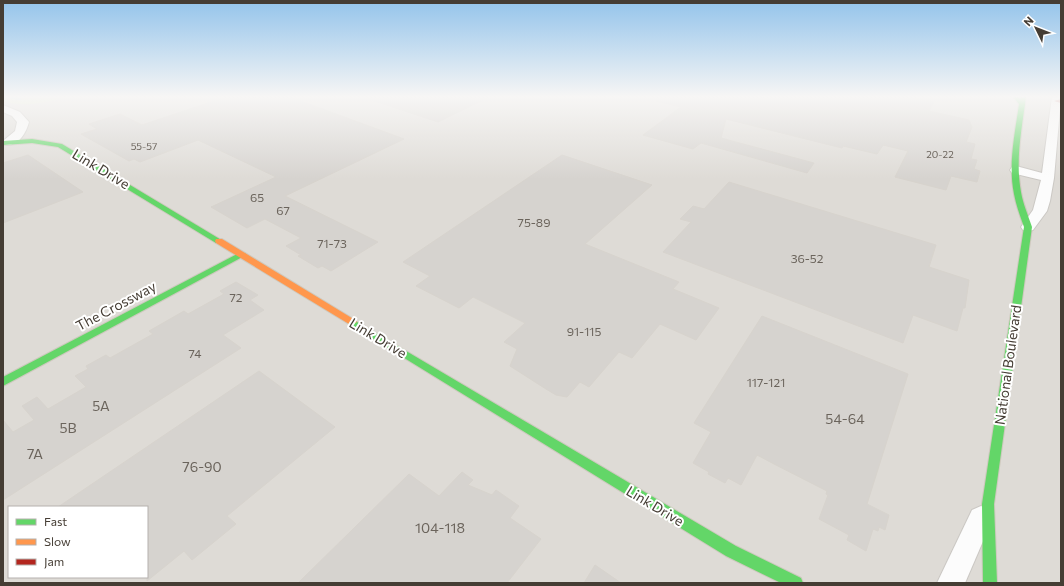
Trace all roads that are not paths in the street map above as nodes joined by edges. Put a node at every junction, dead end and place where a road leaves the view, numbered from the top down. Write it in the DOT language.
graph roads {
  1 [pos="22,124"];
  2 [pos="1021,124"];
  3 [pos="1055,124"];
  4 [pos="10,142"];
  5 [pos="1016,170"];
  6 [pos="1048,178"];
  7 [pos="1028,227"];
  8 [pos="242,255"];
  9 [pos="3,382"];
  10 [pos="988,504"];
  11 [pos="730,551"];
  12 [pos="771,583"];
  13 [pos="796,583"];
  14 [pos="951,583"];
  15 [pos="990,583"];
  1 -- 4 [label="street, Link Drive"];
  2 -- 5 [label="main road, National Boulevard"];
  3 -- 6 [label="street, National Boulevard"];
  4 -- 8 [label="main road, Link Drive"];
  5 -- 6 [label="street"];
  5 -- 7 [label="main road, National Boulevard"];
  6 -- 7 [label="street, National Boulevard"];
  7 -- 10 [label="main road, National Boulevard"];
  8 -- 9 [label="main road, The Crossway"];
  8 -- 11 [label="main road, Link Drive"];
  10 -- 14 [label="street, National Boulevard"];
  10 -- 15 [label="main road, National Boulevard"];
  11 -- 12 [label="street, Link Drive"];
  11 -- 13 [label="main road, Link Drive"];
}
